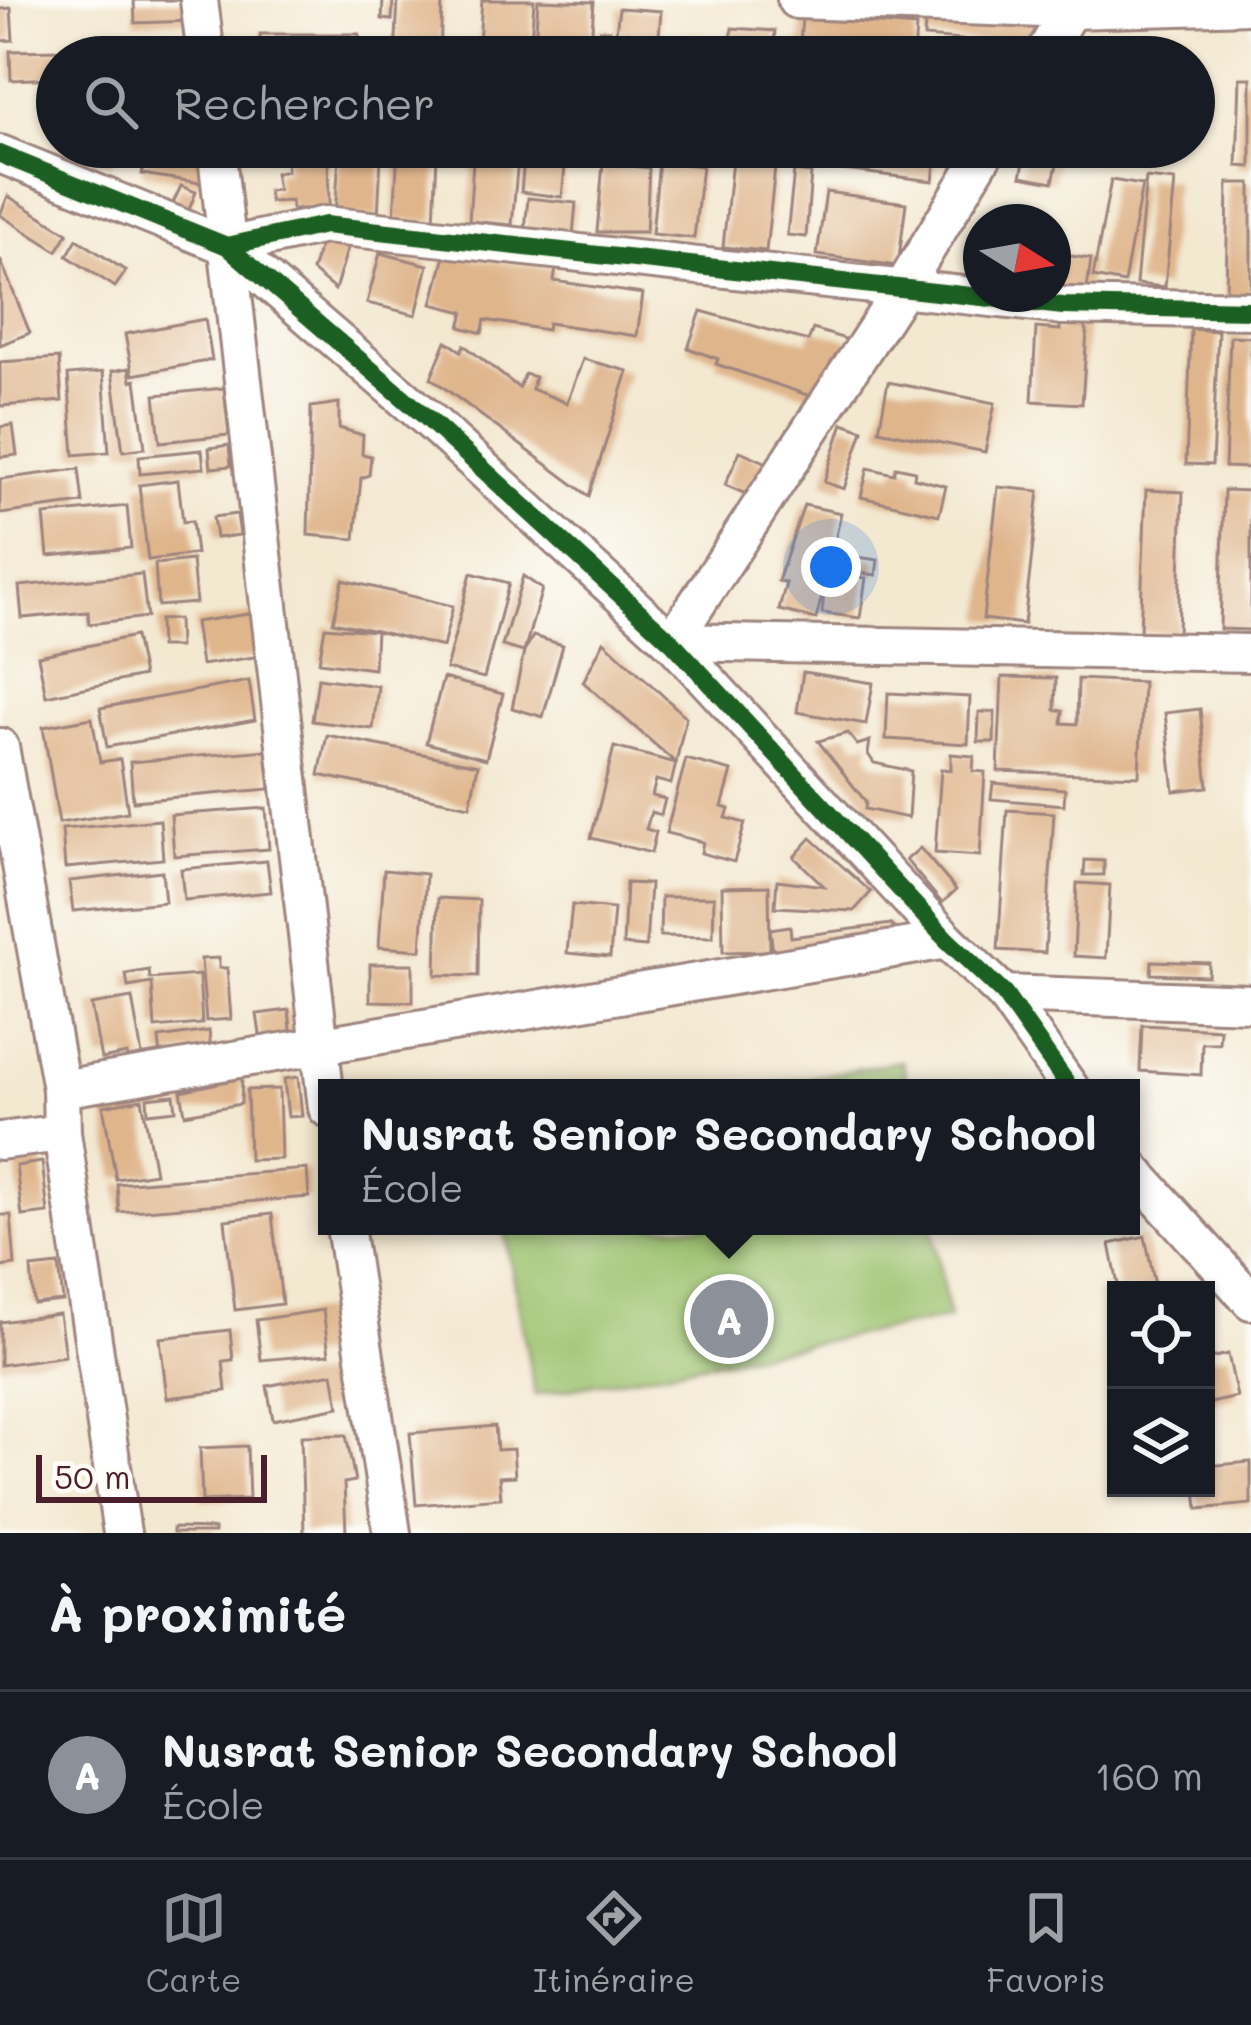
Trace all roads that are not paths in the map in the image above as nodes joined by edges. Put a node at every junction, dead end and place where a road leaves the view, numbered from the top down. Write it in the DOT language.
graph roads {
  1 [pos="199,0"];
  2 [pos="796,0"];
  3 [pos="1073,5"];
  4 [pos="1251,5"];
  5 [pos="203,36"];
  6 [pos="1055,36"];
  7 [pos="0,154"];
  8 [pos="218,168"];
  9 [pos="975,168"];
  10 [pos="227,246"];
  11 [pos="903,288"];
  12 [pos="1251,310"];
  13 [pos="672,642"];
  14 [pos="1251,653"];
  15 [pos="0,747"];
  16 [pos="8,839"];
  17 [pos="946,940"];
  18 [pos="1004,994"];
  19 [pos="1251,1003"];
  20 [pos="318,1048"];
  21 [pos="323,1079"];
  22 [pos="1064,1079"];
  23 [pos="61,1089"];
  24 [pos="62,1133"];
  25 [pos="0,1141"];
  26 [pos="1140,1178"];
  27 [pos="346,1235"];
  28 [pos="1251,1301"];
  29 [pos="122,1533"];
  30 [pos="392,1533"];
  1 -- 5 [label="street"];
  2 -- 3 [label="street"];
  3 -- 4 [label="street"];
  3 -- 6 [label="street"];
  7 -- 10 [label="street"];
  8 -- 10 [label="street"];
  9 -- 11 [label="street"];
  10 -- 11 [label="street"];
  10 -- 13 [label="street"];
  10 -- 20 [label="street"];
  11 -- 12 [label="street"];
  11 -- 13 [label="street"];
  13 -- 14 [label="street"];
  13 -- 17 [label="street"];
  15 -- 16 [label="street"];
  16 -- 23 [label="street"];
  17 -- 18 [label="street"];
  17 -- 20 [label="street"];
  18 -- 19 [label="street"];
  18 -- 22 [label="street"];
  20 -- 21 [label="street"];
  20 -- 23 [label="street"];
  23 -- 24 [label="street"];
  24 -- 25 [label="street"];
  24 -- 29 [label="street"];
  26 -- 28 [label="street"];
  27 -- 30 [label="street"];
}
